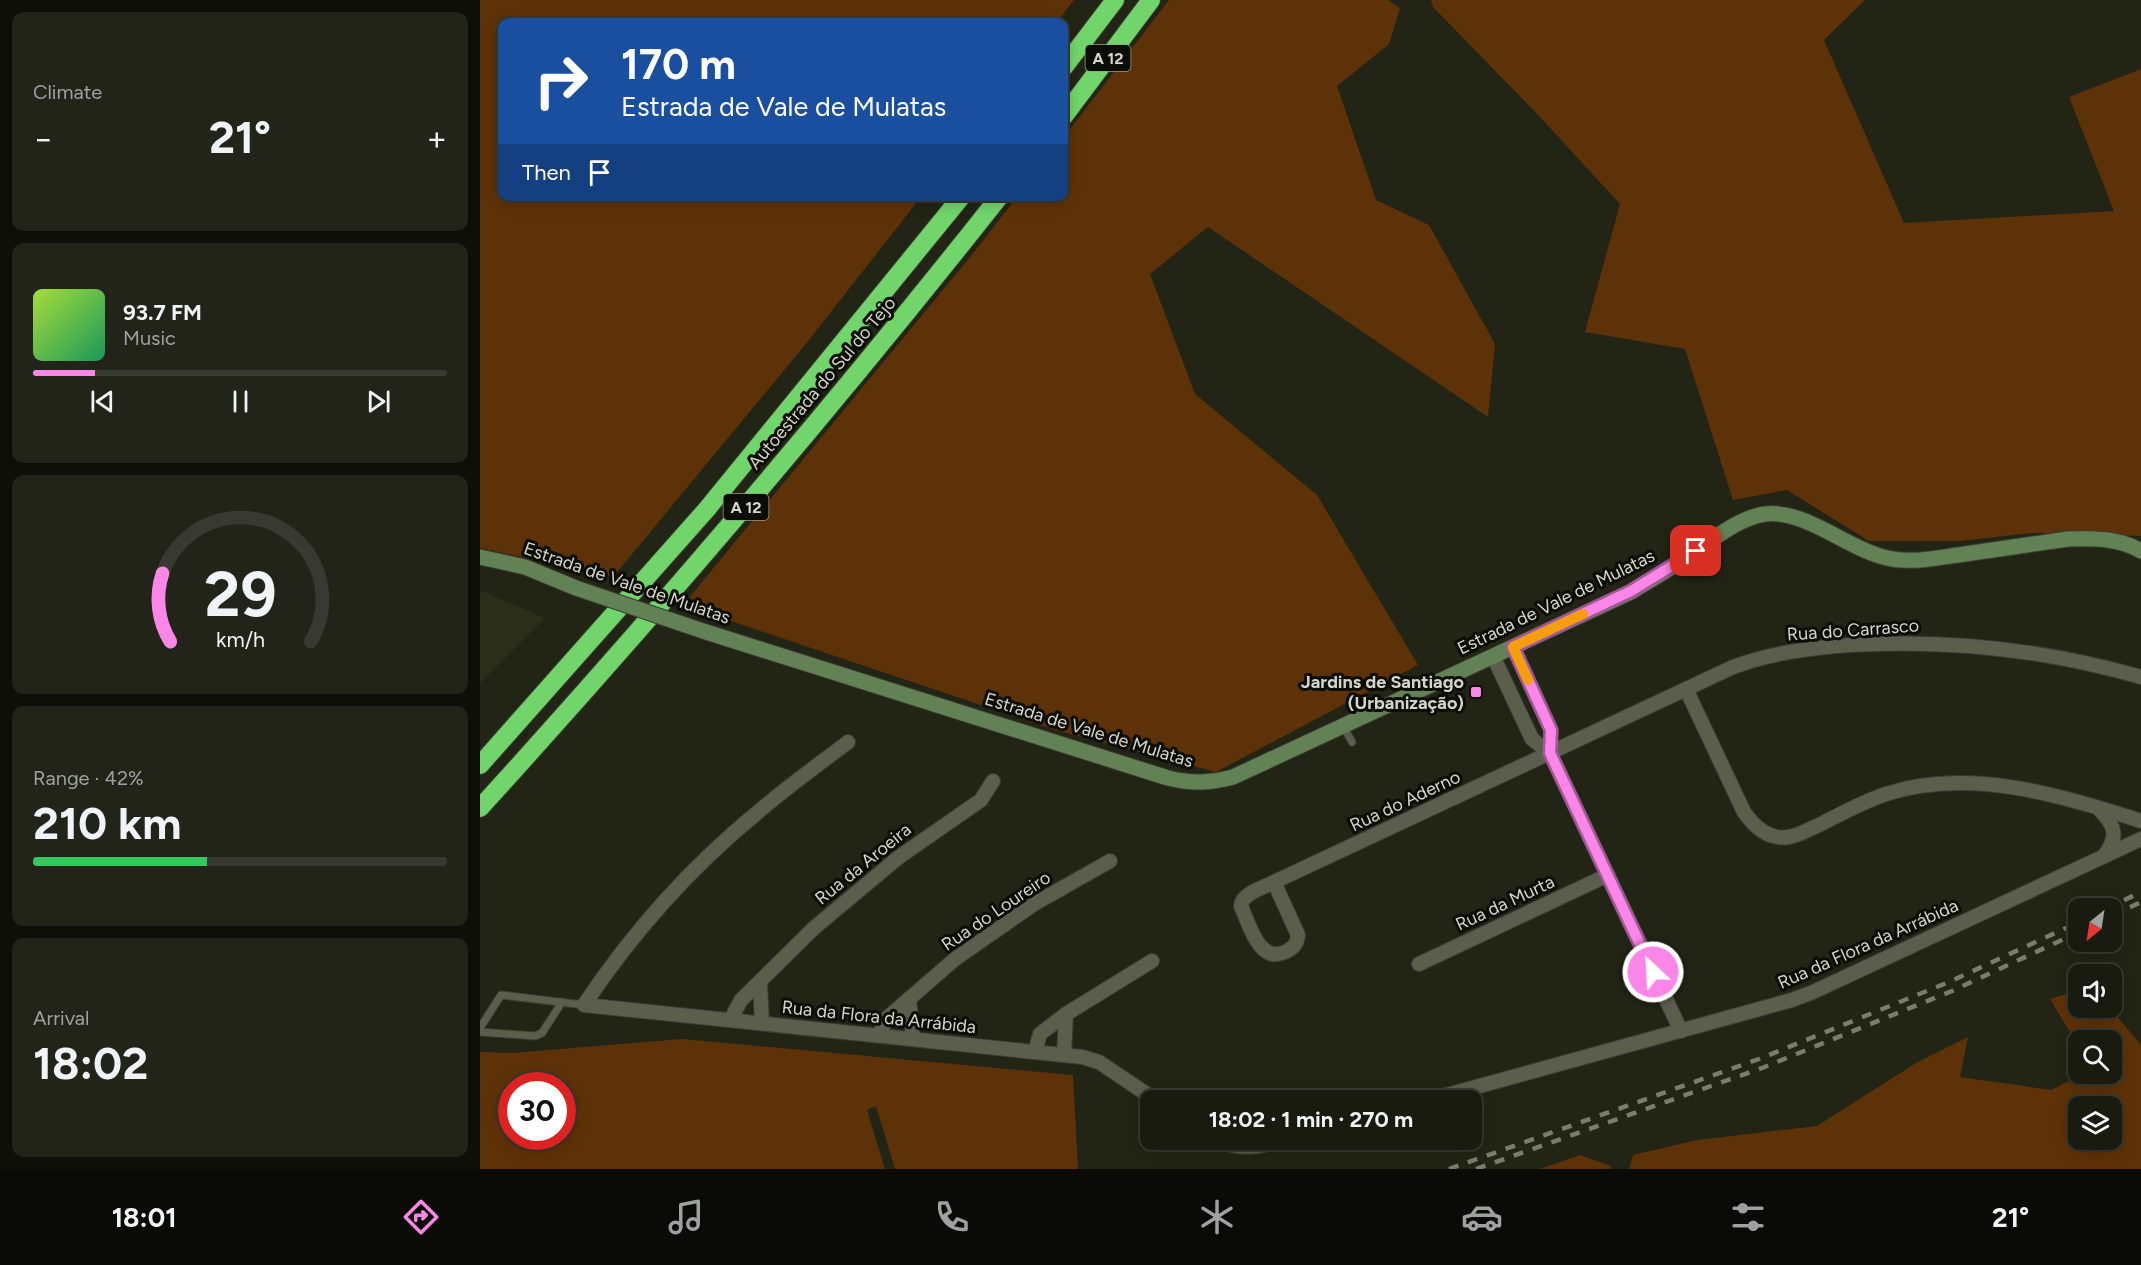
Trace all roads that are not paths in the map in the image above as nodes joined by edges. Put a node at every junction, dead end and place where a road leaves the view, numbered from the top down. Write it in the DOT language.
graph roads {
  1 [pos="1115,0"];
  2 [pos="1151,0"];
  3 [pos="1068,62"];
  4 [pos="1068,111"];
  5 [pos="958,201"];
  6 [pos="996,201"];
  7 [pos="2141,551"];
  8 [pos="480,557"];
  9 [pos="1513,647"];
  10 [pos="1493,656"];
  11 [pos="1525,673"];
  12 [pos="2141,677"];
  13 [pos="1505,682"];
  14 [pos="1686,689"];
  15 [pos="1343,726"];
  16 [pos="848,742"];
  17 [pos="1352,742"];
  18 [pos="1550,753"];
  19 [pos="480,765"];
  20 [pos="993,780"];
  21 [pos="2098,807"];
  22 [pos="480,808"];
  23 [pos="2141,821"];
  24 [pos="2141,839"];
  25 [pos="2102,858"];
  26 [pos="1110,861"];
  27 [pos="1608,875"];
  28 [pos="1274,882"];
  29 [pos="1152,961"];
  30 [pos="1419,964"];
  31 [pos="760,983"];
  32 [pos="909,999"];
  33 [pos="562,1002"];
  34 [pos="584,1005"];
  35 [pos="1066,1014"];
  36 [pos="731,1019"];
  37 [pos="762,1023"];
  38 [pos="480,1030"];
  39 [pos="1681,1031"];
  40 [pos="879,1035"];
  41 [pos="913,1039"];
  42 [pos="1035,1052"];
  43 [pos="1064,1055"];
  44 [pos="1140,1090"];
  45 [pos="1465,1090"];
  1 -- 3 [label="highway, A 12"];
  2 -- 4 [label="highway, A 12"];
  5 -- 19 [label="highway, Autoestrada do Sul do Tejo / A 12"];
  6 -- 22 [label="highway, Autoestrada do Sul do Tejo / A 12"];
  7 -- 9 [label="street, Estrada de Vale de Mulatas"];
  8 -- 15 [label="street, Estrada de Vale de Mulatas, bridge"];
  9 -- 10 [label="street, Estrada de Vale de Mulatas"];
  9 -- 11 [label="street"];
  10 -- 13 [label="street"];
  10 -- 15 [label="street, Estrada de Vale de Mulatas"];
  11 -- 13 [label="street"];
  11 -- 18 [label="street"];
  12 -- 14 [label="street, Rua do Carrasco"];
  13 -- 18 [label="street"];
  14 -- 18 [label="street, Rua do Carrasco"];
  14 -- 21 [label="street"];
  15 -- 17 [label="lane"];
  16 -- 34 [label="street"];
  18 -- 27 [label="street"];
  18 -- 28 [label="street, Rua do Aderno"];
  20 -- 31 [label="street, Rua da Aroeira"];
  21 -- 23 [label="street"];
  21 -- 25 [label="street"];
  24 -- 25 [label="street, Rua da Flora da Arrábida"];
  25 -- 39 [label="street, Rua da Flora da Arrábida"];
  26 -- 32 [label="street, Rua do Loureiro"];
  27 -- 30 [label="street, Rua da Murta"];
  27 -- 39 [label="street"];
  28 -- 28 [label="street, Rua do Aderno"];
  29 -- 35 [label="street"];
  31 -- 36 [label="street, Rua da Aroeira"];
  31 -- 37 [label="street"];
  32 -- 40 [label="street, Rua do Loureiro"];
  32 -- 41 [label="street"];
  33 -- 34 [label="lane"];
  33 -- 38 [label="lane"];
  33 -- 38 [label="lane"];
  34 -- 36 [label="street, Rua da Flora da Arrábida"];
  35 -- 42 [label="street"];
  35 -- 43 [label="street"];
  36 -- 37 [label="street, Rua da Flora da Arrábida"];
  37 -- 40 [label="street, Rua da Flora da Arrábida"];
  39 -- 45 [label="street, Rua da Flora da Arrábida"];
  40 -- 41 [label="street, Rua da Flora da Arrábida"];
  41 -- 42 [label="street, Rua da Flora da Arrábida"];
  42 -- 43 [label="street, Rua da Flora da Arrábida"];
  43 -- 44 [label="street, Rua da Flora da Arrábida"];
}
